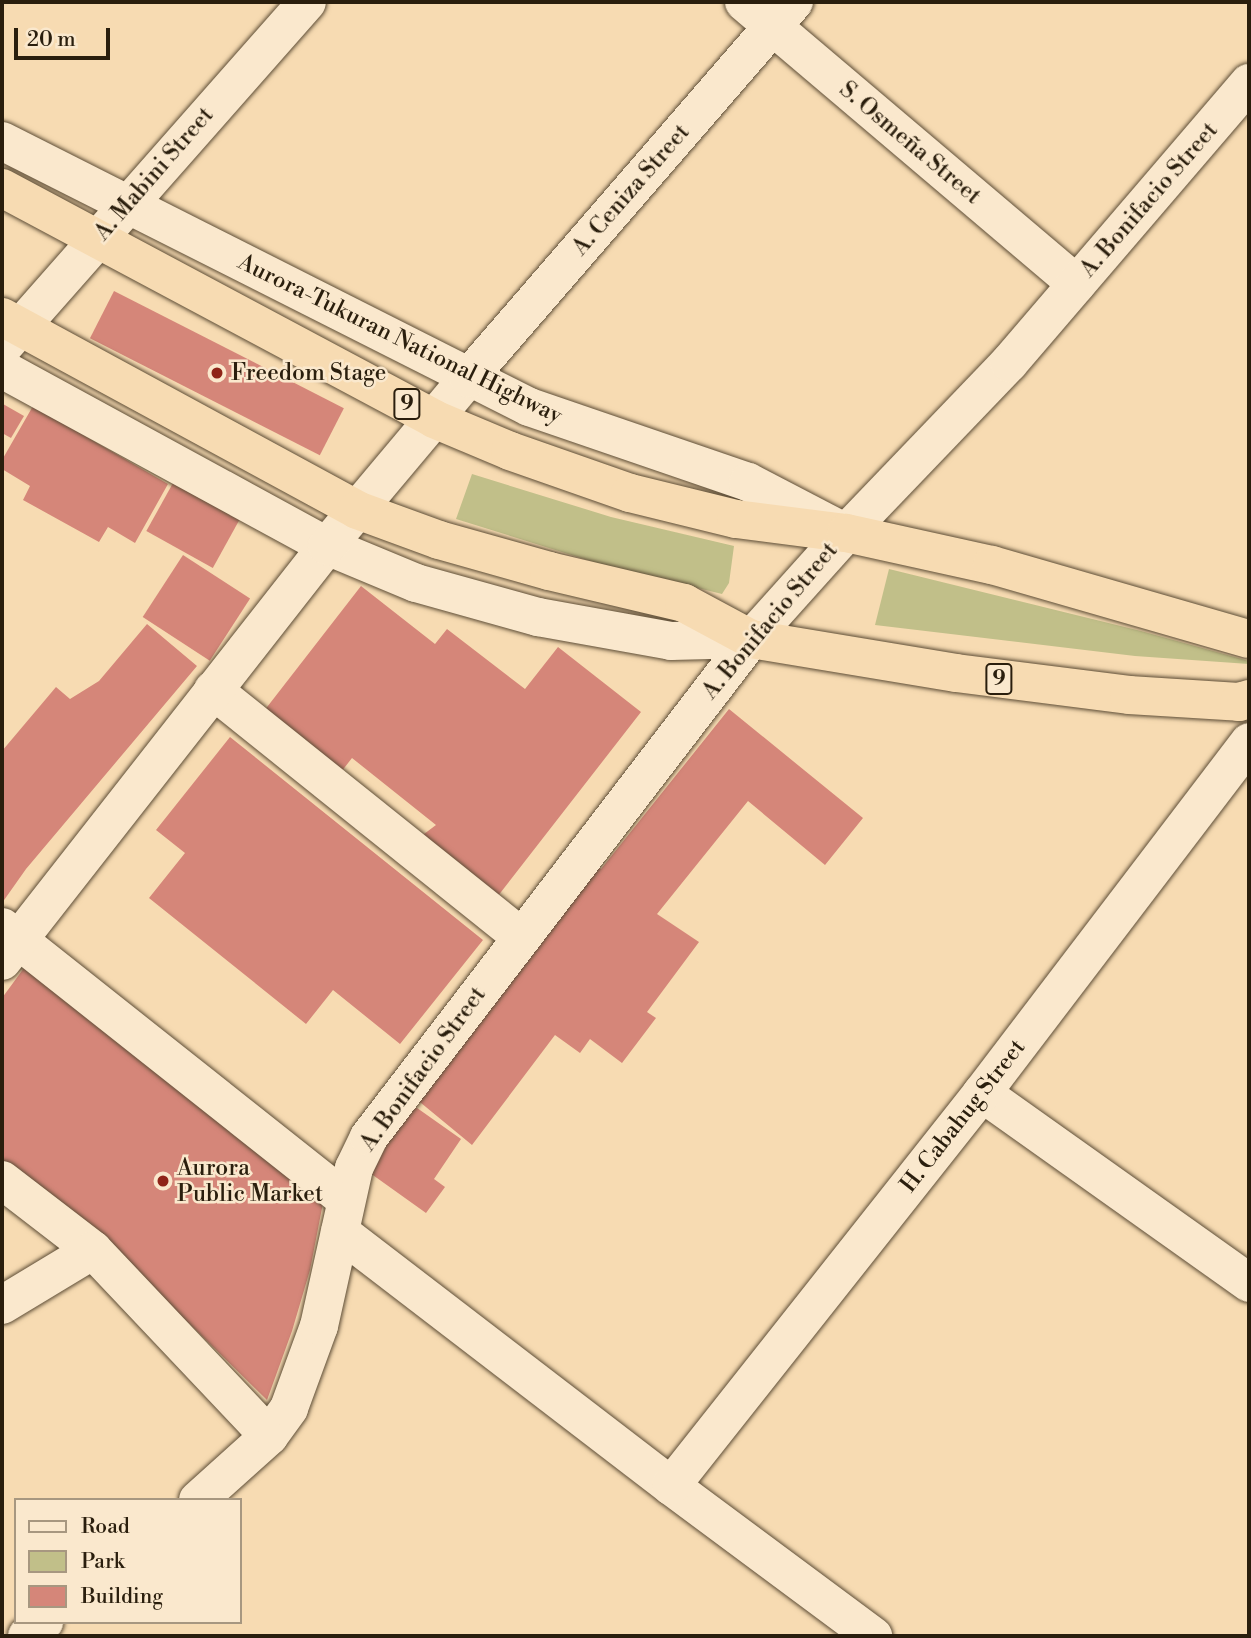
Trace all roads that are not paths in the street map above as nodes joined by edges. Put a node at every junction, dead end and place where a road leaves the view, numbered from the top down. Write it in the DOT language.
graph roads {
  1 [pos="307,2"];
  2 [pos="744,2"];
  3 [pos="784,14"];
  4 [pos="1249,83"];
  5 [pos="2,141"];
  6 [pos="2,187"];
  7 [pos="127,205"];
  8 [pos="97,239"];
  9 [pos="1077,284"];
  10 [pos="8,330"];
  11 [pos="2,369"];
  12 [pos="468,378"];
  13 [pos="434,419"];
  14 [pos="357,510"];
  15 [pos="846,533"];
  16 [pos="327,546"];
  17 [pos="751,639"];
  18 [pos="1249,639"];
  19 [pos="213,690"];
  20 [pos="1249,699"];
  21 [pos="1249,742"];
  22 [pos="521,937"];
  23 [pos="7,943"];
  24 [pos="982,1093"];
  25 [pos="2,1180"];
  26 [pos="343,1216"];
  27 [pos="93,1250"];
  28 [pos="1249,1283"];
  29 [pos="2,1304"];
  30 [pos="269,1436"];
  31 [pos="671,1486"];
  32 [pos="200,1498"];
  33 [pos="42,1624"];
  34 [pos="27,1636"];
  35 [pos="873,1636"];
  1 -- 7 [label="street, A. Mabini Street"];
  2 -- 3 [label="street, S. Osmeña Street"];
  3 -- 9 [label="street, S. Osmeña Street"];
  3 -- 12 [label="street, A. Ceniza Street"];
  4 -- 9 [label="street, A. Bonifacio Street"];
  5 -- 7 [label="street, Aurora-Tukuran National Highway / 9"];
  6 -- 8 [label="highway, Aurora-Tukuran National Highway / 9"];
  7 -- 8 [label="street, A. Mabini Street"];
  7 -- 12 [label="street, Aurora-Tukuran National Highway / 9"];
  8 -- 10 [label="street, A. Mabini Street"];
  8 -- 13 [label="highway, Aurora-Tukuran National Highway / 9"];
  9 -- 15 [label="street, A. Bonifacio Street"];
  10 -- 14 [label="highway, 9"];
  11 -- 16 [label="street, 9"];
  12 -- 13 [label="street, A. Ceniza Street"];
  12 -- 15 [label="street, Aurora-Tukuran National Highway / 9"];
  13 -- 14 [label="street, A. Ceniza Street"];
  13 -- 15 [label="highway, Aurora-Tukuran National Highway / 9"];
  14 -- 16 [label="street, A. Ceniza Street"];
  14 -- 17 [label="highway, 9"];
  15 -- 17 [label="street, A. Bonifacio Street"];
  15 -- 18 [label="highway, Aurora-Tukuran National Highway / 9"];
  16 -- 17 [label="street, 9"];
  16 -- 19 [label="street, A. Ceniza Street"];
  17 -- 20 [label="highway, 9"];
  17 -- 22 [label="street, A. Bonifacio Street"];
  19 -- 22 [label="street"];
  19 -- 23 [label="street, A. Ceniza Street"];
  21 -- 24 [label="street, H. Cabahug Street"];
  22 -- 26 [label="street, A. Bonifacio Street"];
  23 -- 26 [label="street"];
  24 -- 28 [label="street"];
  24 -- 31 [label="street, H. Cabahug Street"];
  25 -- 27 [label="street"];
  26 -- 30 [label="street, A. Bonifacio Street"];
  26 -- 31 [label="street"];
  27 -- 29 [label="street"];
  27 -- 30 [label="street"];
  30 -- 32 [label="street, A. Bonifacio Street"];
  31 -- 35 [label="street"];
  33 -- 34 [label="street"];
}
